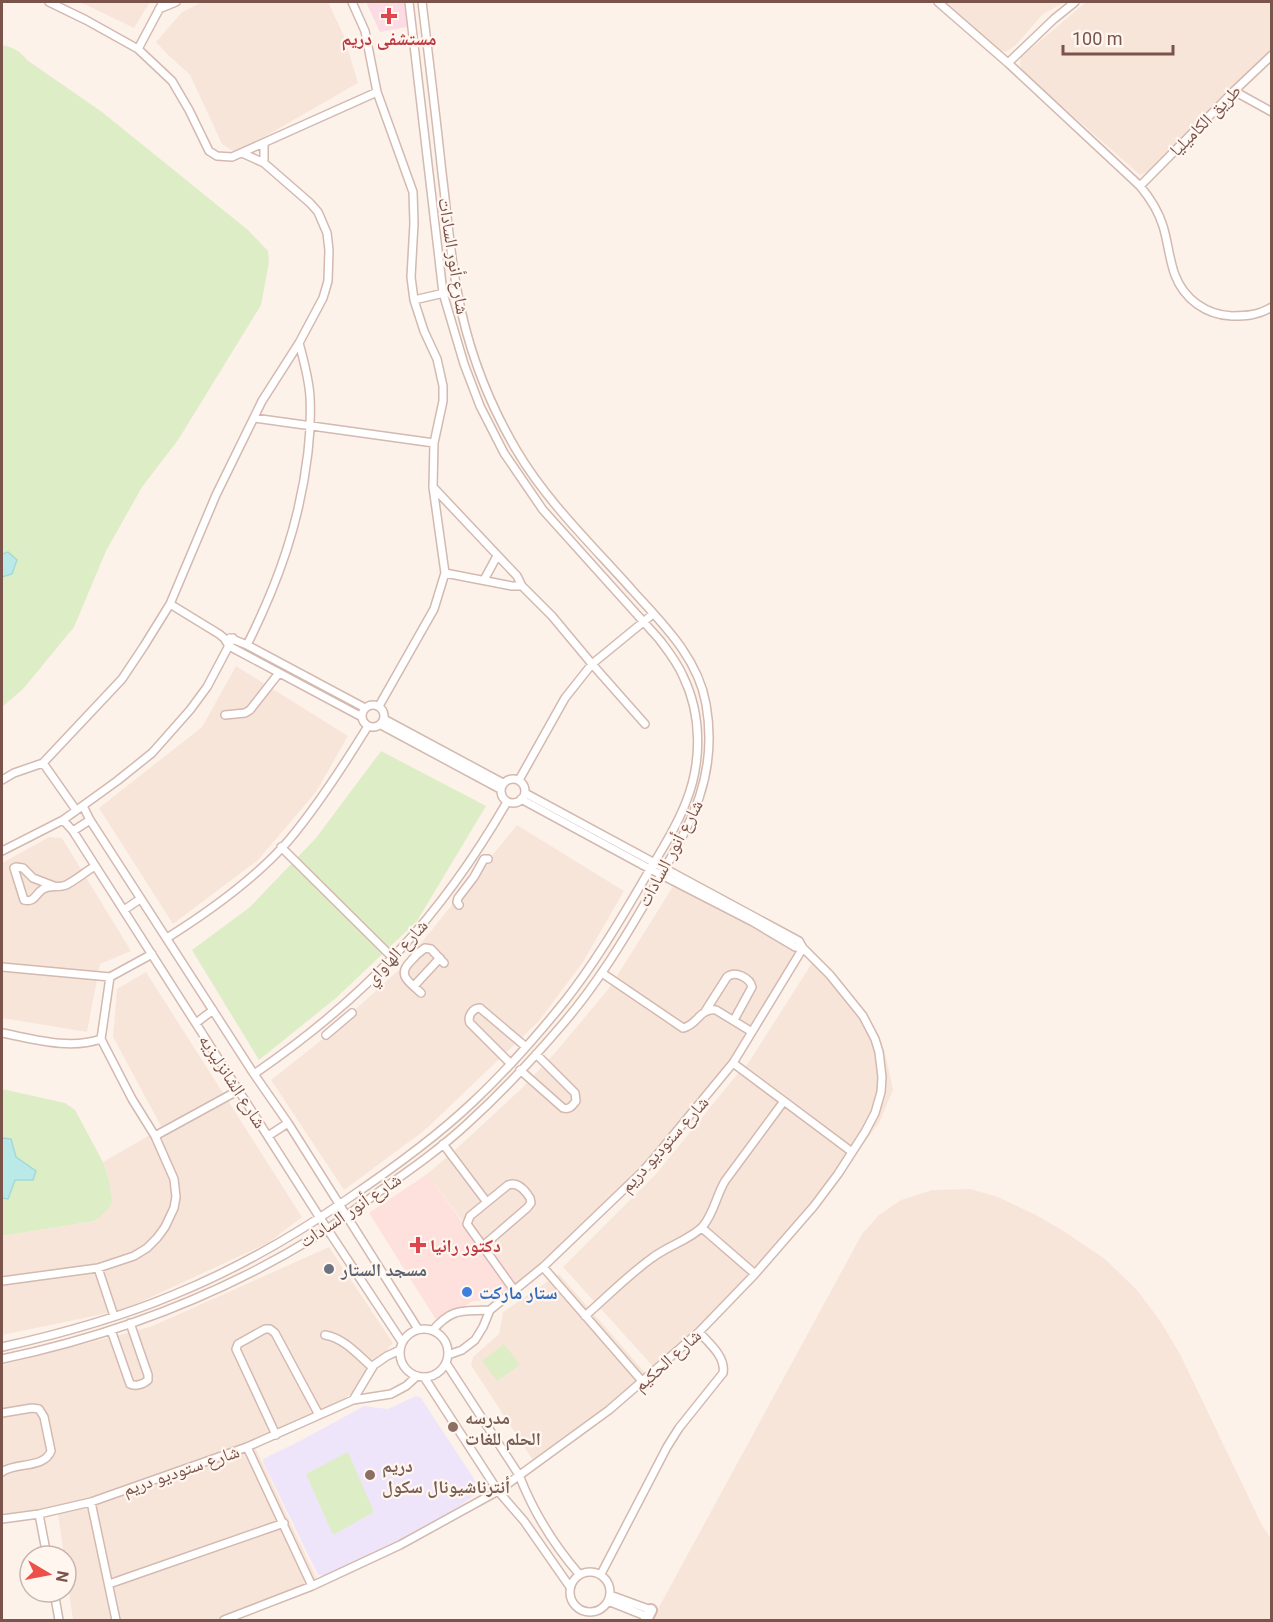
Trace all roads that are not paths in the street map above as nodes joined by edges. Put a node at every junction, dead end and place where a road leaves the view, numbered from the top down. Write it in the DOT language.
graph roads {
  1 [pos="50,2"];
  2 [pos="163,2"];
  3 [pos="176,2"];
  4 [pos="352,2"];
  5 [pos="409,2"];
  6 [pos="422,2"];
  7 [pos="938,2"];
  8 [pos="1075,2"];
  9 [pos="159,9"];
  10 [pos="138,50"];
  11 [pos="1272,55"];
  12 [pos="1008,63"];
  13 [pos="1234,91"];
  14 [pos="377,92"];
  15 [pos="1272,112"];
  16 [pos="264,143"];
  17 [pos="242,153"];
  18 [pos="264,164"];
  19 [pos="1140,186"];
  20 [pos="457,290"];
  21 [pos="443,293"];
  22 [pos="414,300"];
  23 [pos="1272,307"];
  24 [pos="299,343"];
  25 [pos="254,418"];
  26 [pos="311,426"];
  27 [pos="434,443"];
  28 [pos="433,488"];
  29 [pos="497,556"];
  30 [pos="445,573"];
  31 [pos="484,580"];
  32 [pos="522,586"];
  33 [pos="170,604"];
  34 [pos="653,614"];
  35 [pos="644,622"];
  36 [pos="224,638"];
  37 [pos="233,638"];
  38 [pos="247,645"];
  39 [pos="229,646"];
  40 [pos="592,664"];
  41 [pos="279,673"];
  42 [pos="379,706"];
  43 [pos="364,708"];
  44 [pos="707,712"];
  45 [pos="695,714"];
  46 [pos="225,715"];
  47 [pos="362,717"];
  48 [pos="383,722"];
  49 [pos="645,724"];
  50 [pos="368,726"];
  51 [pos="43,763"];
  52 [pos="2,780"];
  53 [pos="519,780"];
  54 [pos="502,786"];
  55 [pos="523,796"];
  56 [pos="507,802"];
  57 [pos="80,808"];
  58 [pos="63,820"];
  59 [pos="90,820"];
  60 [pos="73,831"];
  61 [pos="281,847"];
  62 [pos="2,851"];
  63 [pos="488,859"];
  64 [pos="95,866"];
  65 [pos="652,866"];
  66 [pos="464,871"];
  67 [pos="663,872"];
  68 [pos="474,877"];
  69 [pos="458,879"];
  70 [pos="54,886"];
  71 [pos="468,886"];
  72 [pos="140,899"];
  73 [pos="459,905"];
  74 [pos="124,910"];
  75 [pos="167,938"];
  76 [pos="803,948"];
  77 [pos="402,949"];
  78 [pos="152,954"];
  79 [pos="393,958"];
  80 [pos="413,959"];
  81 [pos="2,967"];
  82 [pos="602,973"];
  83 [pos="110,977"];
  84 [pos="414,986"];
  85 [pos="421,993"];
  86 [pos="213,1010"];
  87 [pos="706,1010"];
  88 [pos="336,1012"];
  89 [pos="352,1013"];
  90 [pos="328,1019"];
  91 [pos="734,1020"];
  92 [pos="343,1021"];
  93 [pos="196,1023"];
  94 [pos="336,1028"];
  95 [pos="753,1032"];
  96 [pos="2,1033"];
  97 [pos="326,1035"];
  98 [pos="101,1039"];
  99 [pos="526,1047"];
  100 [pos="536,1054"];
  101 [pos="733,1063"];
  102 [pos="511,1064"];
  103 [pos="520,1070"];
  104 [pos="254,1074"];
  105 [pos="239,1090"];
  106 [pos="784,1101"];
  107 [pos="288,1123"];
  108 [pos="155,1136"];
  109 [pos="268,1136"];
  110 [pos="443,1144"];
  111 [pos="852,1152"];
  112 [pos="486,1201"];
  113 [pos="339,1205"];
  114 [pos="345,1215"];
  115 [pos="320,1218"];
  116 [pos="702,1228"];
  117 [pos="328,1229"];
  118 [pos="483,1246"];
  119 [pos="543,1267"];
  120 [pos="98,1268"];
  121 [pos="755,1274"];
  122 [pos="2,1281"];
  123 [pos="514,1290"];
  124 [pos="490,1310"];
  125 [pos="114,1316"];
  126 [pos="585,1316"];
  127 [pos="130,1323"];
  128 [pos="111,1329"];
  129 [pos="418,1329"];
  130 [pos="433,1330"];
  131 [pos="699,1332"];
  132 [pos="325,1335"];
  133 [pos="401,1346"];
  134 [pos="2,1347"];
  135 [pos="2,1359"];
  136 [pos="447,1359"];
  137 [pos="372,1367"];
  138 [pos="421,1377"];
  139 [pos="642,1381"];
  140 [pos="353,1400"];
  141 [pos="2,1413"];
  142 [pos="319,1415"];
  143 [pos="276,1435"];
  144 [pos="248,1447"];
  145 [pos="2,1472"];
  146 [pos="519,1475"];
  147 [pos="498,1491"];
  148 [pos="92,1502"];
  149 [pos="39,1514"];
  150 [pos="2,1517"];
  151 [pos="284,1523"];
  152 [pos="45,1544"];
  153 [pos="579,1574"];
  154 [pos="601,1574"];
  155 [pos="110,1584"];
  156 [pos="312,1586"];
  157 [pos="570,1587"];
  158 [pos="609,1598"];
  159 [pos="56,1604"];
  160 [pos="648,1616"];
  161 [pos="59,1620"];
  162 [pos="116,1620"];
  163 [pos="224,1620"];
  1 -- 10 [label="street"];
  2 -- 9 [label="street"];
  3 -- 9 [label="street"];
  4 -- 14 [label="street"];
  5 -- 21 [label="street, شارع أنور السادات"];
  6 -- 20 [label="street, شارع أنور السادات"];
  7 -- 12 [label="street"];
  8 -- 12 [label="street"];
  9 -- 10 [label="street"];
  10 -- 17 [label="street"];
  11 -- 13 [label="street, طريق الكاميليا"];
  12 -- 19 [label="street"];
  13 -- 15 [label="street"];
  13 -- 19 [label="street, طريق الكاميليا"];
  14 -- 16 [label="street"];
  14 -- 22 [label="street"];
  16 -- 17 [label="street"];
  16 -- 18 [label="street"];
  17 -- 18 [label="street"];
  18 -- 24 [label="street"];
  19 -- 23 [label="street"];
  20 -- 21 [label="street"];
  20 -- 34 [label="street, شارع أنور السادات"];
  21 -- 22 [label="street"];
  21 -- 35 [label="street, شارع أنور السادات"];
  22 -- 27 [label="street"];
  24 -- 25 [label="street"];
  24 -- 26 [label="street"];
  25 -- 26 [label="street"];
  25 -- 33 [label="street"];
  26 -- 27 [label="street"];
  26 -- 38 [label="street"];
  27 -- 28 [label="street"];
  28 -- 29 [label="street"];
  28 -- 30 [label="street"];
  29 -- 31 [label="street"];
  29 -- 32 [label="street"];
  30 -- 31 [label="street"];
  30 -- 42 [label="street"];
  31 -- 32 [label="street"];
  32 -- 40 [label="street"];
  33 -- 36 [label="street"];
  33 -- 51 [label="street"];
  34 -- 35 [label="street"];
  34 -- 44 [label="street, شارع أنور السادات"];
  35 -- 40 [label="street"];
  35 -- 45 [label="street, شارع أنور السادات"];
  36 -- 37 [label="street"];
  36 -- 39 [label="street"];
  37 -- 38 [label="street"];
  37 -- 39 [label="street"];
  38 -- 43 [label="street"];
  39 -- 41 [label="street"];
  39 -- 57 [label="street"];
  40 -- 49 [label="street"];
  40 -- 53 [label="street"];
  41 -- 46 [label="street"];
  41 -- 47 [label="street"];
  42 -- 43 [label="street"];
  42 -- 48 [label="street"];
  43 -- 47 [label="street"];
  44 -- 45 [label="street"];
  44 -- 67 [label="street, شارع أنور السادات"];
  45 -- 65 [label="street, شارع أنور السادات"];
  47 -- 50 [label="street"];
  48 -- 50 [label="street"];
  48 -- 54 [label="street"];
  50 -- 61 [label="street"];
  51 -- 52 [label="street"];
  51 -- 57 [label="street, شارع الشانزليزيه"];
  53 -- 54 [label="street"];
  53 -- 55 [label="street"];
  54 -- 56 [label="street"];
  55 -- 56 [label="street"];
  55 -- 65 [label="street, شارع الحكيم"];
  56 -- 66 [label="street, شارع الهاواي"];
  57 -- 58 [label="street"];
  57 -- 59 [label="street, شارع الشانزليزيه"];
  58 -- 60 [label="street, شارع الشانزليزيه"];
  58 -- 62 [label="street"];
  59 -- 60 [label="street"];
  59 -- 72 [label="street, شارع الشانزليزيه"];
  60 -- 64 [label="street, شارع الشانزليزيه"];
  61 -- 75 [label="street"];
  61 -- 79 [label="street"];
  63 -- 68 [label="street"];
  64 -- 70 [label="street"];
  64 -- 74 [label="street, شارع الشانزليزيه"];
  65 -- 67 [label="street, شارع الحكيم"];
  65 -- 99 [label="street, شارع أنور السادات"];
  66 -- 68 [label="street"];
  66 -- 69 [label="street, شارع الهاواي"];
  67 -- 76 [label="street, شارع الحكيم"];
  67 -- 82 [label="street, شارع أنور السادات"];
  68 -- 71 [label="street"];
  69 -- 71 [label="street"];
  69 -- 77 [label="street, شارع الهاواي"];
  70 -- 70 [label="street"];
  71 -- 73 [label="street"];
  72 -- 74 [label="street"];
  72 -- 75 [label="street, شارع الشانزليزيه"];
  74 -- 78 [label="street, شارع الشانزليزيه"];
  75 -- 86 [label="street, شارع الشانزليزيه"];
  76 -- 95 [label="street, شارع ستوديو دريم"];
  76 -- 111 [label="street, شارع الحكيم"];
  77 -- 79 [label="street, شارع الهاواي"];
  77 -- 80 [label="street"];
  78 -- 83 [label="street"];
  78 -- 93 [label="street, شارع الشانزليزيه"];
  79 -- 88 [label="street, شارع الهاواي"];
  80 -- 84 [label="street"];
  80 -- 84 [label="street"];
  81 -- 83 [label="street"];
  82 -- 87 [label="street"];
  82 -- 100 [label="street, شارع أنور السادات"];
  83 -- 98 [label="street"];
  84 -- 85 [label="street"];
  86 -- 93 [label="street"];
  86 -- 104 [label="street, شارع الشانزليزيه"];
  87 -- 91 [label="street"];
  87 -- 91 [label="street"];
  88 -- 90 [label="street, شارع الهاواي"];
  88 -- 92 [label="street"];
  89 -- 92 [label="street"];
  90 -- 94 [label="street"];
  90 -- 104 [label="street, شارع الهاواي"];
  91 -- 95 [label="street"];
  92 -- 94 [label="street"];
  93 -- 105 [label="street, شارع الشانزليزيه"];
  94 -- 97 [label="street"];
  95 -- 101 [label="street, شارع ستوديو دريم"];
  96 -- 98 [label="street"];
  98 -- 108 [label="street"];
  99 -- 102 [label="street, شارع أنور السادات"];
  99 -- 102 [label="street"];
  100 -- 103 [label="street, شارع أنور السادات"];
  100 -- 103 [label="street"];
  101 -- 106 [label="street"];
  101 -- 119 [label="street, شارع ستوديو دريم"];
  102 -- 113 [label="street, شارع أنور السادات"];
  103 -- 110 [label="street, شارع أنور السادات"];
  104 -- 107 [label="street, شارع الشانزليزيه"];
  105 -- 108 [label="street"];
  105 -- 109 [label="street, شارع الشانزليزيه"];
  106 -- 111 [label="street"];
  106 -- 116 [label="street"];
  107 -- 109 [label="street"];
  107 -- 113 [label="street, شارع الشانزليزيه"];
  108 -- 120 [label="street"];
  109 -- 115 [label="street, شارع الشانزليزيه"];
  110 -- 112 [label="street"];
  110 -- 114 [label="street, شارع أنور السادات"];
  111 -- 121 [label="street, شارع الحكيم"];
  112 -- 118 [label="street"];
  112 -- 118 [label="street"];
  113 -- 114 [label="street, شارع الشانزليزيه"];
  113 -- 115 [label="street, شارع أنور السادات"];
  114 -- 117 [label="street, شارع أنور السادات"];
  114 -- 129 [label="street, شارع الشانزليزيه"];
  115 -- 117 [label="street, شارع الشانزليزيه"];
  115 -- 125 [label="street, شارع أنور السادات"];
  116 -- 121 [label="street"];
  116 -- 126 [label="street"];
  117 -- 127 [label="street, شارع أنور السادات"];
  117 -- 133 [label="street, شارع الشانزليزيه"];
  118 -- 123 [label="street"];
  119 -- 123 [label="street, شارع ستوديو دريم"];
  119 -- 126 [label="street"];
  120 -- 122 [label="street"];
  120 -- 125 [label="street"];
  121 -- 131 [label="street, شارع الحكيم"];
  123 -- 124 [label="street, شارع ستوديو دريم"];
  124 -- 130 [label="street"];
  124 -- 136 [label="street, شارع ستوديو دريم"];
  125 -- 134 [label="street, شارع أنور السادات"];
  126 -- 139 [label="street"];
  127 -- 128 [label="street, شارع أنور السادات"];
  127 -- 128 [label="street"];
  128 -- 135 [label="street, شارع أنور السادات"];
  129 -- 130 [label="street"];
  129 -- 133 [label="street"];
  130 -- 136 [label="street"];
  131 -- 139 [label="street, شارع الحكيم"];
  131 -- 154 [label="street"];
  132 -- 137 [label="street"];
  133 -- 137 [label="street"];
  133 -- 138 [label="street"];
  136 -- 138 [label="street"];
  136 -- 146 [label="street"];
  137 -- 140 [label="street"];
  138 -- 140 [label="street, شارع ستوديو دريم"];
  138 -- 147 [label="street"];
  139 -- 146 [label="street, شارع الحكيم"];
  140 -- 142 [label="street, شارع ستوديو دريم"];
  141 -- 145 [label="street"];
  142 -- 143 [label="street, شارع ستوديو دريم"];
  142 -- 143 [label="street"];
  143 -- 144 [label="street, شارع ستوديو دريم"];
  144 -- 148 [label="street, شارع ستوديو دريم"];
  144 -- 151 [label="street"];
  146 -- 147 [label="street, شارع الحكيم"];
  146 -- 153 [label="street"];
  147 -- 156 [label="street, شارع الحكيم"];
  147 -- 157 [label="street"];
  148 -- 149 [label="street, شارع ستوديو دريم"];
  148 -- 155 [label="street"];
  149 -- 150 [label="street, شارع ستوديو دريم"];
  149 -- 152 [label="street"];
  151 -- 155 [label="street"];
  151 -- 156 [label="street"];
  153 -- 154 [label="street"];
  153 -- 157 [label="street"];
  154 -- 158 [label="street"];
  155 -- 162 [label="street"];
  156 -- 163 [label="street, شارع الحكيم"];
  157 -- 158 [label="street"];
  158 -- 160 [label="street"];
  159 -- 161 [label="street"];
}
